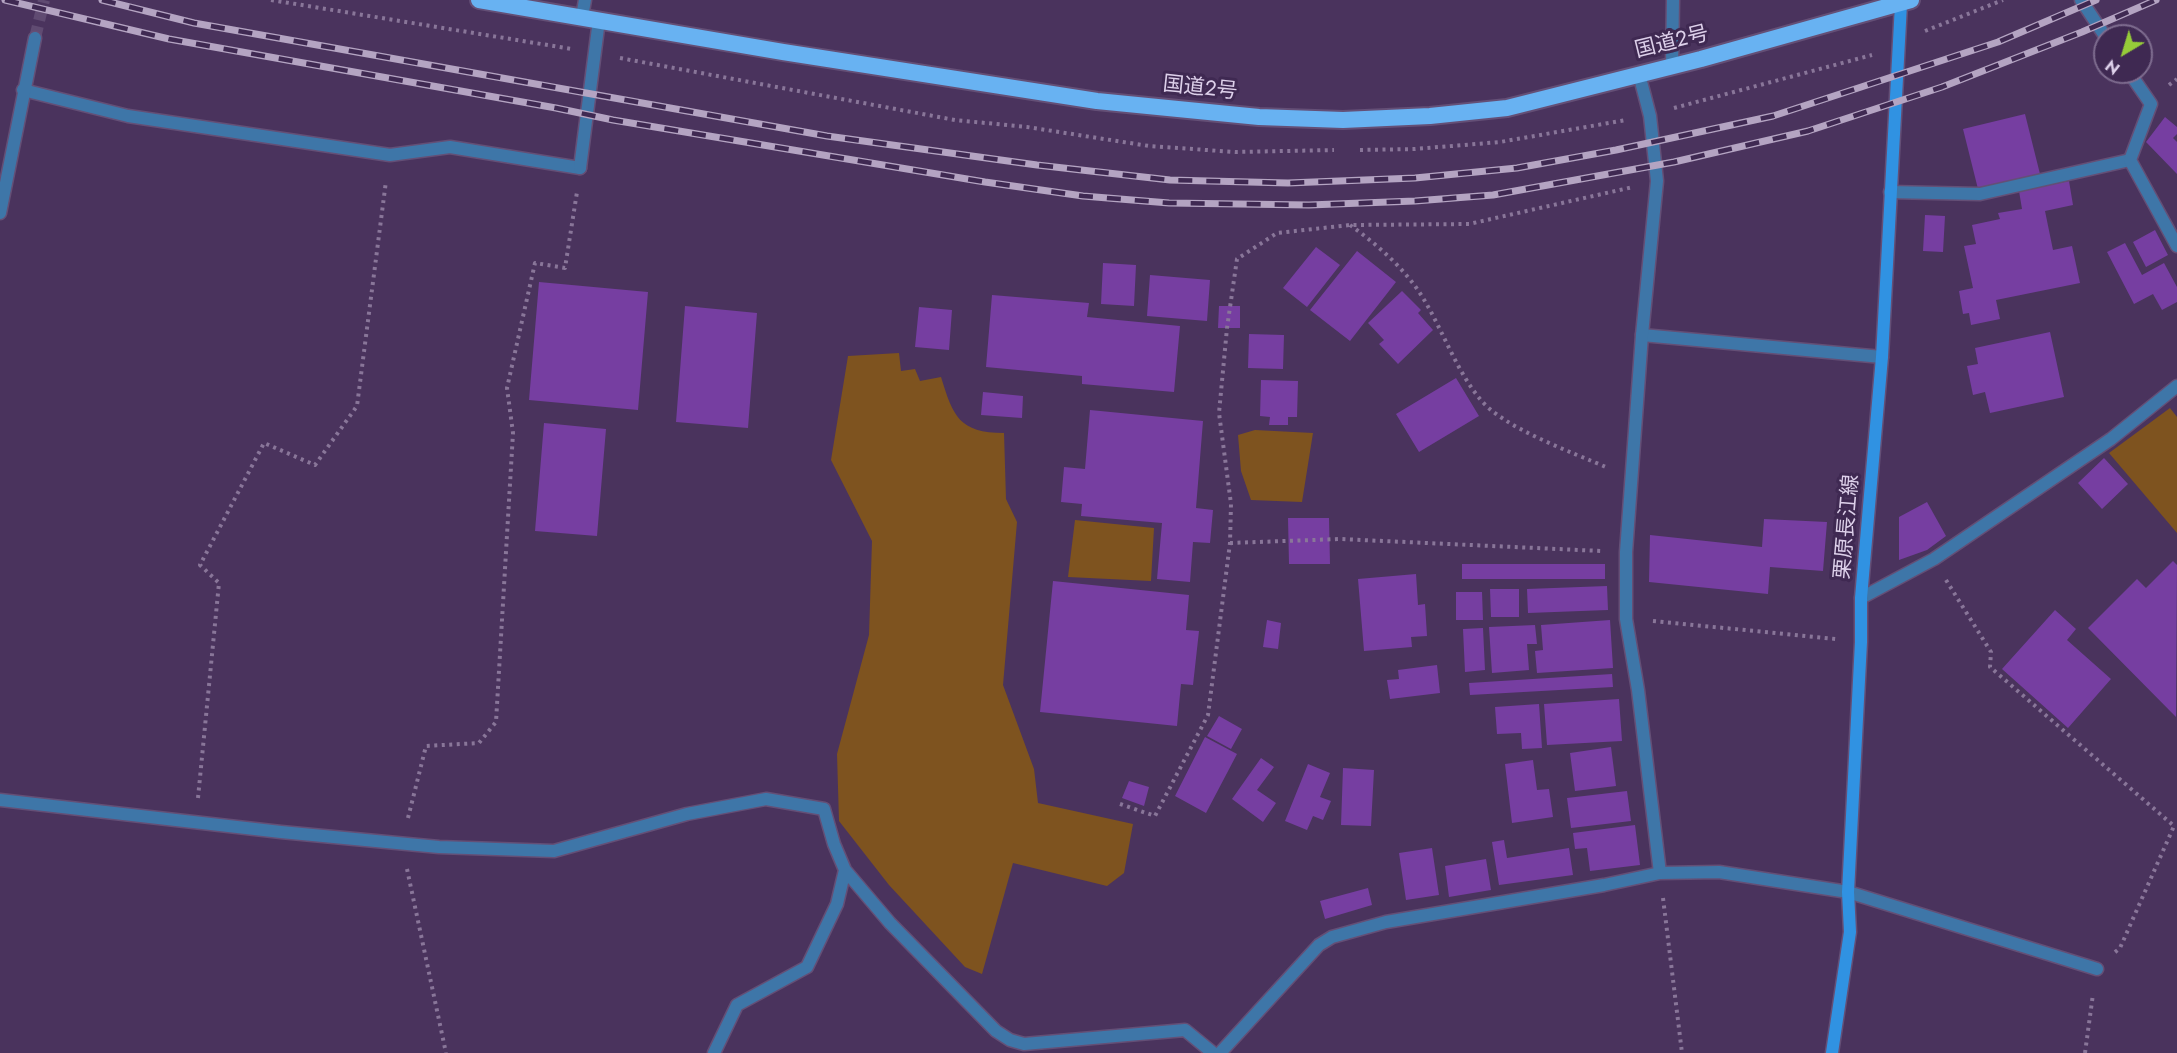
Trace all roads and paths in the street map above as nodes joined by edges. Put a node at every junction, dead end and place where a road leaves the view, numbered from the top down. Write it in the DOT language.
graph roads {
  1 [pos="478,0"];
  2 [pos="585,0"];
  3 [pos="1673,0"];
  4 [pos="2080,0"];
  5 [pos="1906,2"];
  6 [pos="591,19"];
  7 [pos="2097,24"];
  8 [pos="35,38"];
  9 [pos="1672,66"];
  10 [pos="1639,74"];
  11 [pos="2137,84"];
  12 [pos="23,90"];
  13 [pos="390,154"];
  14 [pos="2130,160"];
  15 [pos="580,168"];
  16 [pos="1657,181"];
  17 [pos="1890,192"];
  18 [pos="0,213"];
  19 [pos="1350,225"];
  20 [pos="2177,246"];
  21 [pos="1642,335"];
  22 [pos="1882,357"];
  23 [pos="2177,386"];
  24 [pos="1631,476"];
  25 [pos="1230,543"];
  26 [pos="1626,552"];
  27 [pos="1934,560"];
  28 [pos="1861,598"];
  29 [pos="1626,619"];
  30 [pos="1861,642"];
  31 [pos="0,800"];
  32 [pos="1120,804"];
  33 [pos="195,822"];
  34 [pos="401,843"];
  35 [pos="845,870"];
  36 [pos="1660,873"];
  37 [pos="1848,892"];
  38 [pos="2097,969"];
  39 [pos="446,1053"];
  40 [pos="714,1053"];
  41 [pos="1213,1053"];
  42 [pos="1220,1053"];
  43 [pos="1682,1053"];
  44 [pos="1832,1053"];
  45 [pos="2085,1053"];
  1 -- 6 [label="highway, 国道2号"];
  2 -- 6 [label="street"];
  3 -- 9 [label="street"];
  4 -- 7 [label="street"];
  5 -- 9 [label="highway, 国道2号"];
  5 -- 17 [label="main road, 栗原長江線"];
  6 -- 10 [label="highway, 国道2号"];
  6 -- 15 [label="street"];
  8 -- 12 [label="street"];
  9 -- 10 [label="highway, 国道2号"];
  10 -- 16 [label="street"];
  11 -- 14 [label="street"];
  12 -- 13 [label="street"];
  12 -- 18 [label="street"];
  13 -- 15 [label="street"];
  13 -- 33 [label="path"];
  14 -- 17 [label="street"];
  14 -- 20 [label="street"];
  15 -- 34 [label="path"];
  16 -- 19 [label="path"];
  16 -- 21 [label="street"];
  17 -- 22 [label="main road, 栗原長江線"];
  19 -- 24 [label="path"];
  19 -- 25 [label="path"];
  21 -- 22 [label="street"];
  21 -- 24 [label="street"];
  22 -- 28 [label="main road, 栗原長江線"];
  23 -- 27 [label="street"];
  24 -- 26 [label="street"];
  25 -- 26 [label="path"];
  25 -- 32 [label="path"];
  26 -- 29 [label="street"];
  27 -- 28 [label="street"];
  27 -- 38 [label="path"];
  28 -- 30 [label="main road, 栗原長江線"];
  29 -- 30 [label="path"];
  29 -- 36 [label="street"];
  30 -- 37 [label="main road, 栗原長江線"];
  31 -- 33 [label="street"];
  33 -- 34 [label="street"];
  34 -- 35 [label="street"];
  34 -- 39 [label="path"];
  35 -- 40 [label="street"];
  35 -- 41 [label="street"];
  36 -- 37 [label="street"];
  36 -- 42 [label="street"];
  36 -- 43 [label="path"];
  37 -- 38 [label="street"];
  37 -- 44 [label="main road, 栗原長江線"];
  38 -- 45 [label="path"];
}
